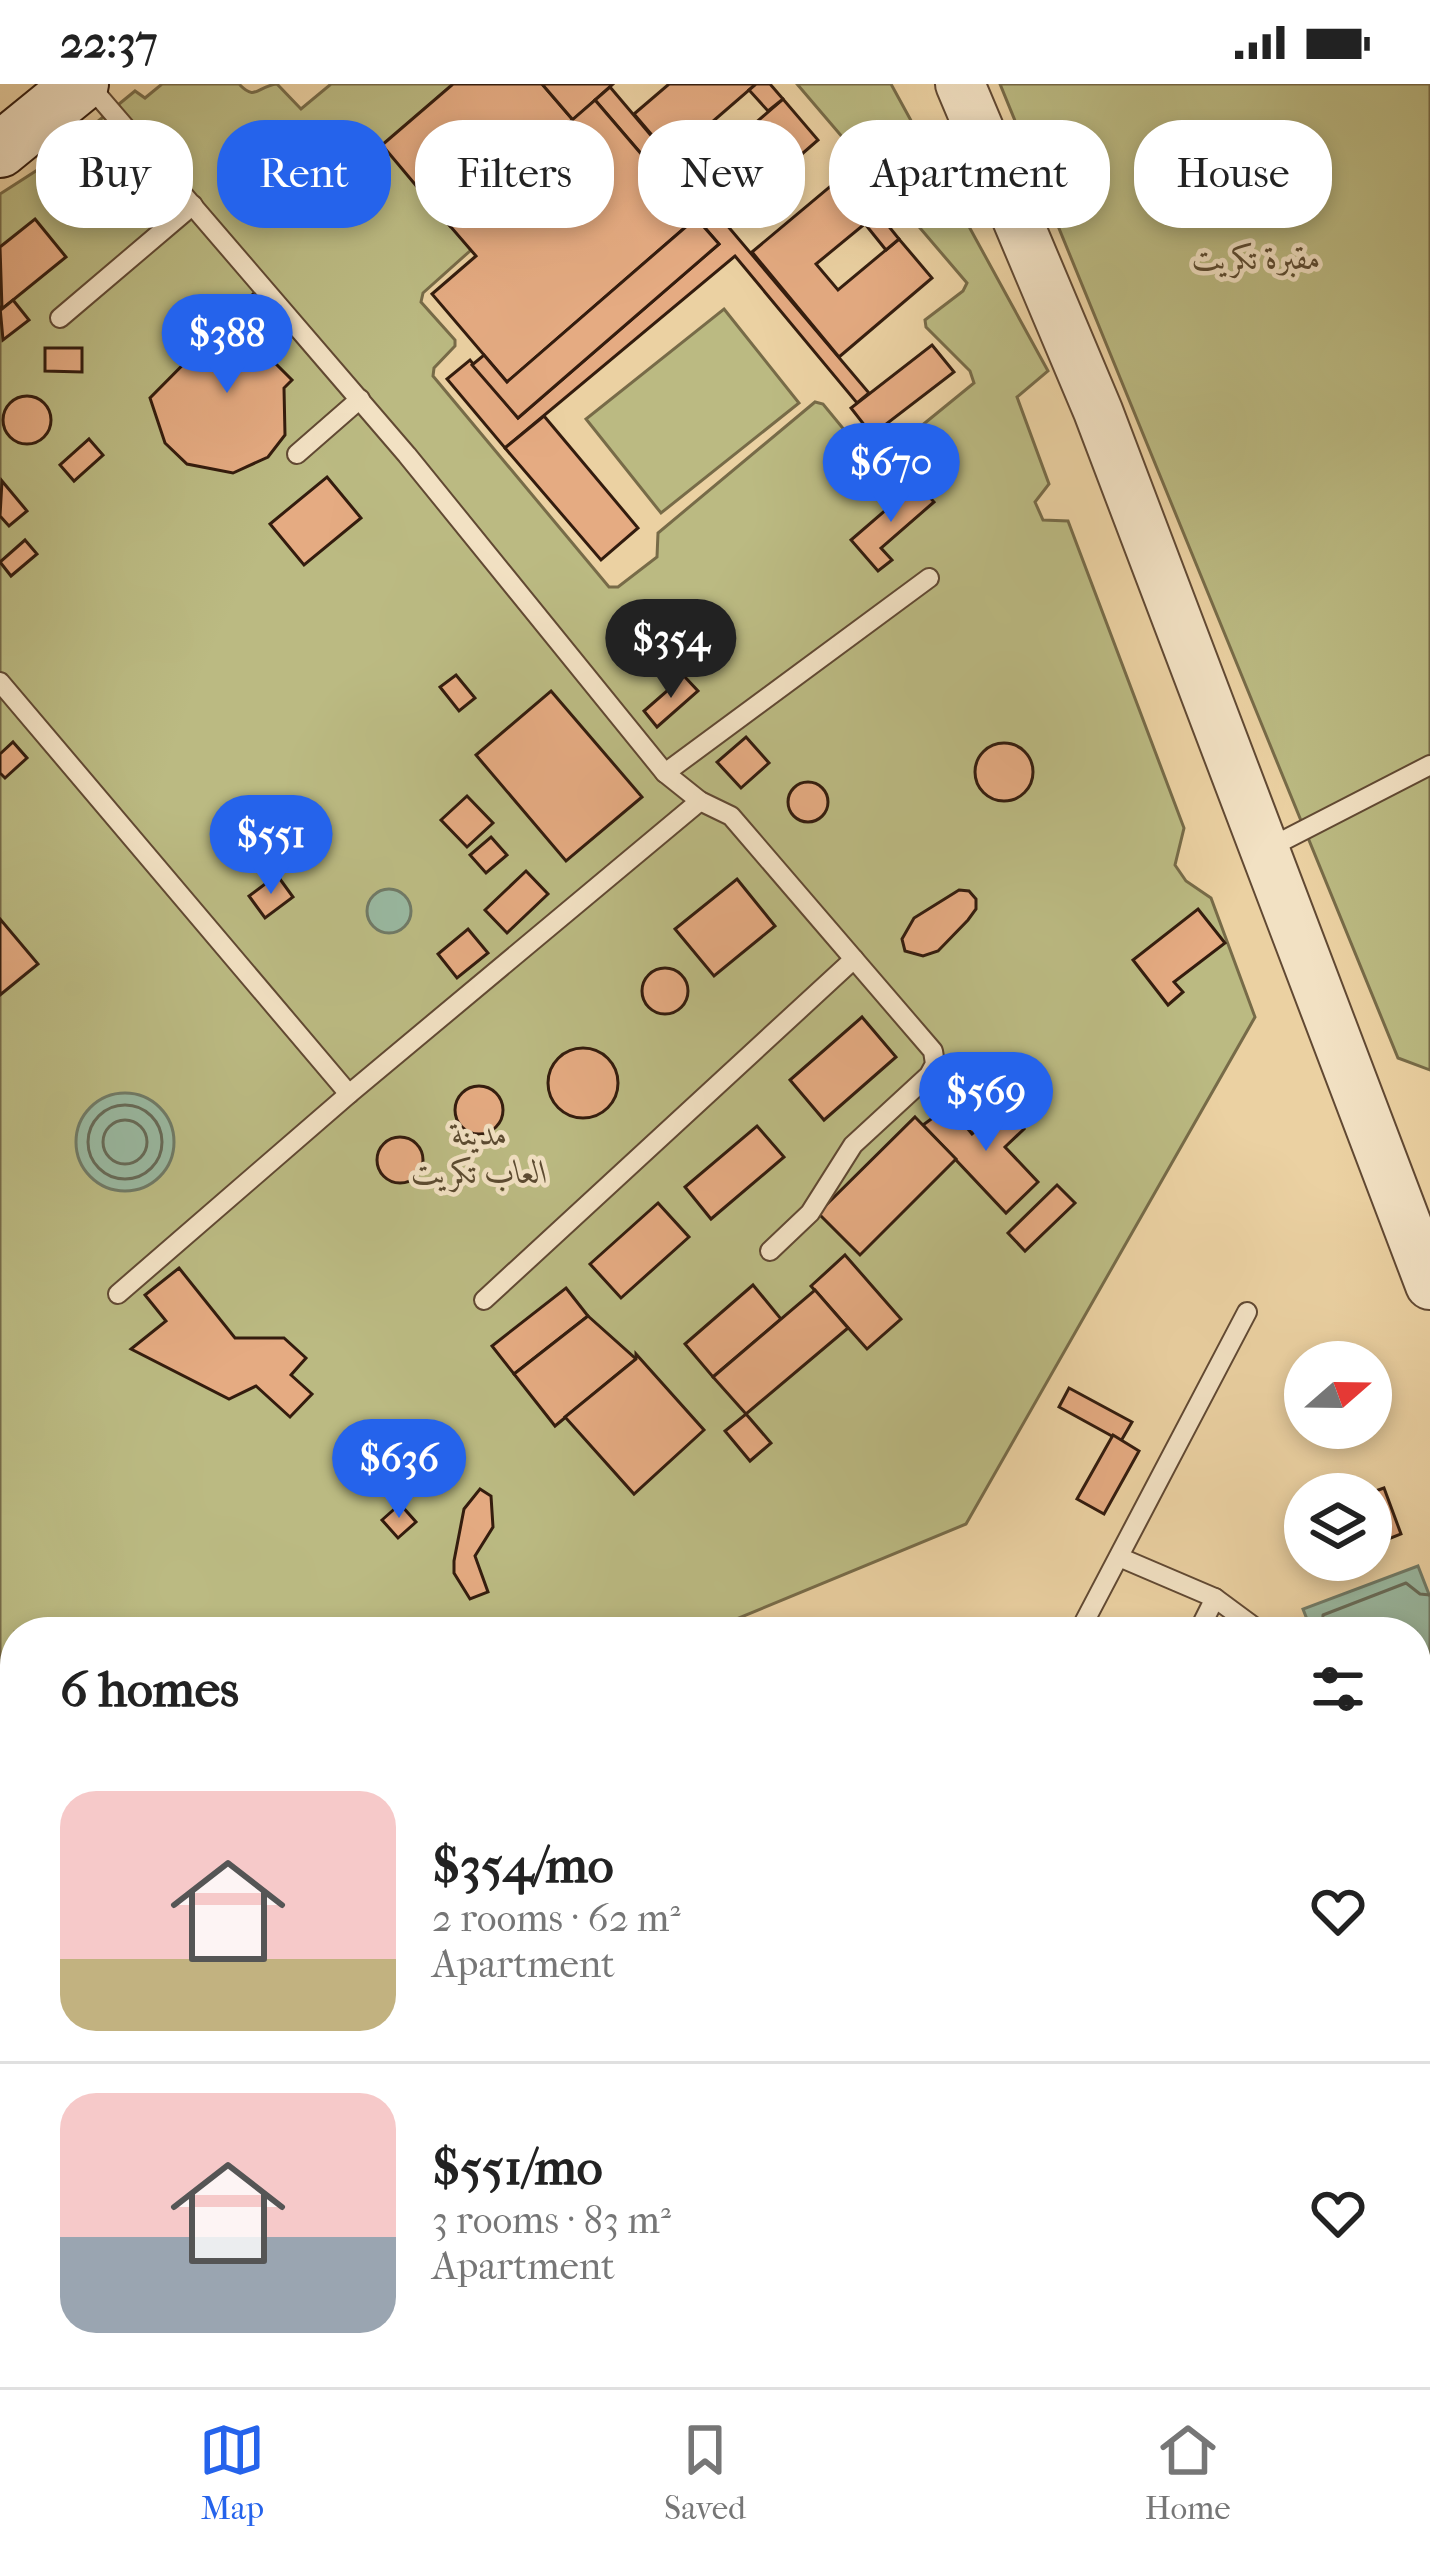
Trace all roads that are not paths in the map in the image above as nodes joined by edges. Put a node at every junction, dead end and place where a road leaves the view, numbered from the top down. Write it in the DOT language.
graph roads {
  1 [pos="84,84"];
  2 [pos="959,84"];
  3 [pos="116,120"];
  4 [pos="0,150"];
  5 [pos="193,205"];
  6 [pos="166,228"];
  7 [pos="60,318"];
  8 [pos="360,400"];
  9 [pos="298,454"];
  10 [pos="929,578"];
  11 [pos="0,682"];
  12 [pos="1430,765"];
  13 [pos="665,773"];
  14 [pos="700,801"];
  15 [pos="1264,850"];
  16 [pos="854,959"];
  17 [pos="349,1094"];
  18 [pos="770,1251"];
  19 [pos="1430,1285"];
  20 [pos="118,1294"];
  21 [pos="484,1300"];
  22 [pos="1247,1312"];
  23 [pos="1119,1557"];
  24 [pos="1215,1598"];
  25 [pos="1087,1617"];
  26 [pos="1206,1617"];
  27 [pos="1241,1617"];
  1 -- 3 [label="lane"];
  1 -- 4 [label="main road"];
  2 -- 15 [label="street"];
  5 -- 8 [label="lane"];
  6 -- 7 [label="lane"];
  8 -- 9 [label="lane"];
  8 -- 13 [label="lane"];
  10 -- 13 [label="lane"];
  11 -- 17 [label="lane"];
  12 -- 15 [label="lane"];
  13 -- 14 [label="lane"];
  14 -- 16 [label="lane"];
  14 -- 17 [label="lane"];
  15 -- 19 [label="street"];
  16 -- 18 [label="lane"];
  16 -- 21 [label="lane"];
  17 -- 20 [label="lane"];
  22 -- 23 [label="lane"];
  23 -- 24 [label="lane"];
  23 -- 25 [label="lane"];
  24 -- 26 [label="lane"];
  24 -- 27 [label="lane"];
}
